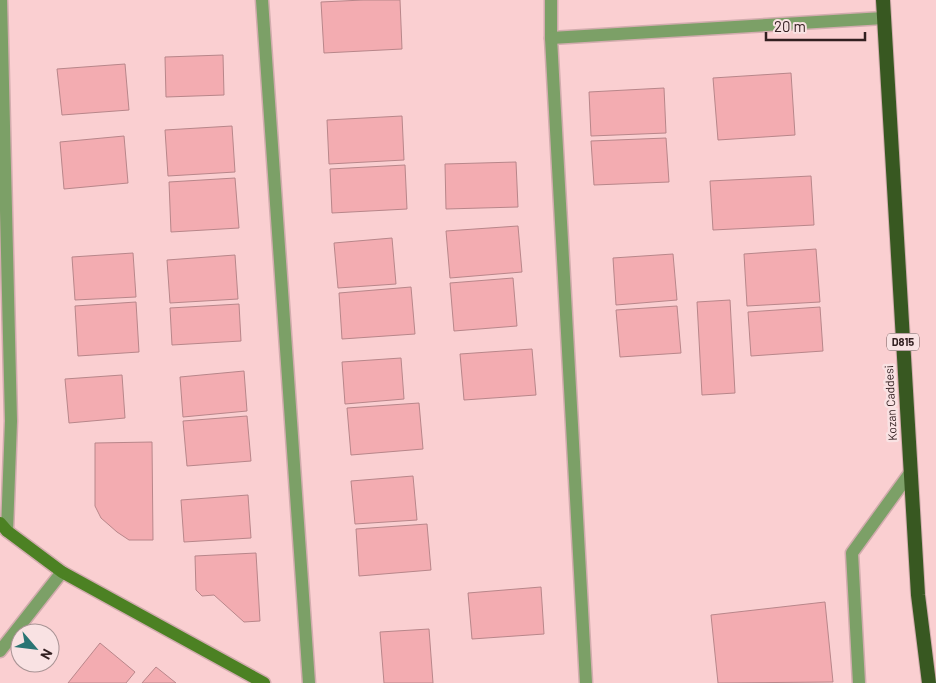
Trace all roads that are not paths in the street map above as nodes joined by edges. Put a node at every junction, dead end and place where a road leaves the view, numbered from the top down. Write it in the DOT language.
graph roads {
  1 [pos="1,0"];
  2 [pos="262,0"];
  3 [pos="551,0"];
  4 [pos="883,0"];
  5 [pos="884,18"];
  6 [pos="551,38"];
  7 [pos="910,473"];
  8 [pos="3,527"];
  9 [pos="62,572"];
  10 [pos="0,651"];
  11 [pos="264,683"];
  12 [pos="309,683"];
  13 [pos="586,683"];
  14 [pos="859,683"];
  15 [pos="929,683"];
  1 -- 8 [label="street"];
  2 -- 12 [label="street"];
  3 -- 6 [label="street"];
  4 -- 5 [label="highway, Kozan Caddesi / D815"];
  5 -- 6 [label="street"];
  5 -- 7 [label="highway, Kozan Caddesi / D815"];
  6 -- 13 [label="street"];
  7 -- 14 [label="street"];
  7 -- 15 [label="highway, Kozan Caddesi / D815"];
  8 -- 9 [label="main road"];
  9 -- 10 [label="street"];
  9 -- 11 [label="main road"];
}
